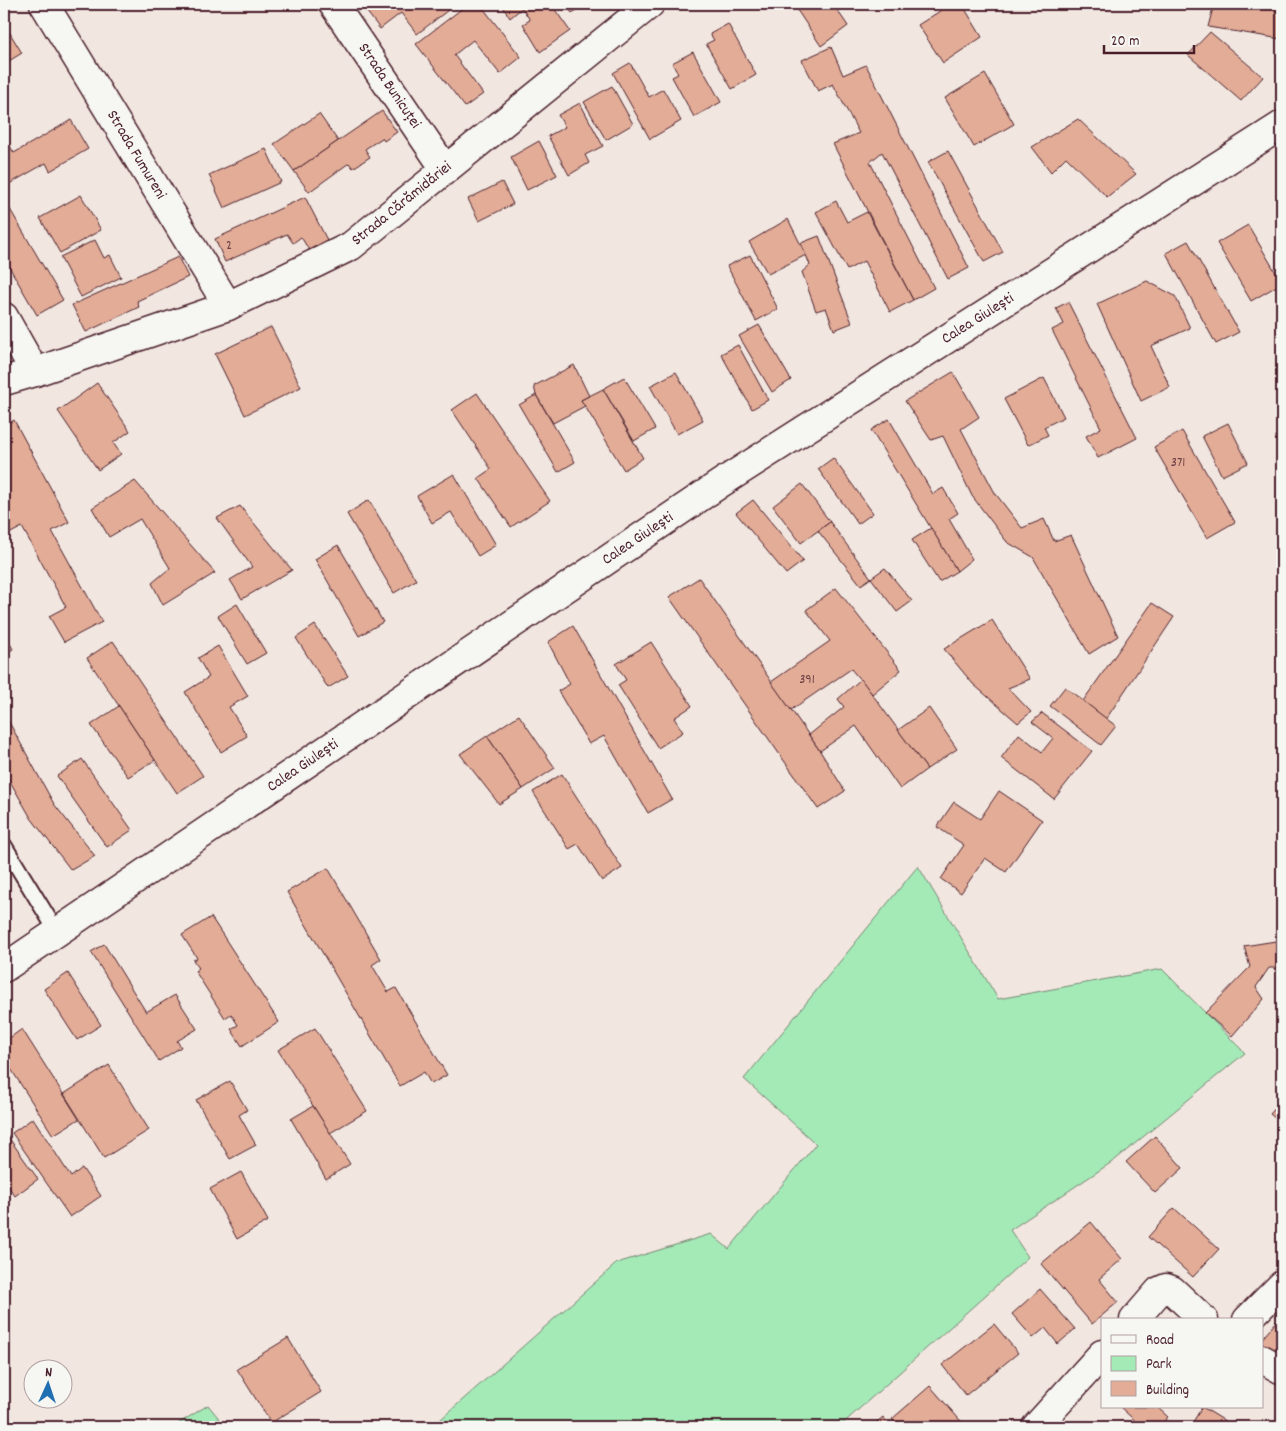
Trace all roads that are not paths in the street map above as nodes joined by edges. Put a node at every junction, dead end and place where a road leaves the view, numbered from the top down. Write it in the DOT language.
graph roads {
  1 [pos="44,4"];
  2 [pos="333,4"];
  3 [pos="650,4"];
  4 [pos="1282,125"];
  5 [pos="445,169"];
  6 [pos="228,306"];
  7 [pos="4,317"];
  8 [pos="35,372"];
  9 [pos="4,380"];
  10 [pos="4,845"];
  11 [pos="57,932"];
  12 [pos="4,968"];
  13 [pos="1282,1285"];
  14 [pos="1136,1318"];
  15 [pos="1202,1318"];
  16 [pos="1249,1318"];
  17 [pos="1101,1355"];
  18 [pos="1264,1361"];
  19 [pos="1282,1370"];
  20 [pos="1036,1427"];
  1 -- 6 [label="street, Strada Fumureni"];
  2 -- 5 [label="street, Strada Bunicuței"];
  3 -- 5 [label="street, Strada Cărămidăriei"];
  4 -- 11 [label="street, Calea Giulești"];
  5 -- 6 [label="street, Strada Cărămidăriei"];
  6 -- 8 [label="street, Strada Cărămidăriei"];
  7 -- 8 [label="street"];
  8 -- 9 [label="street, Strada Cărămidăriei"];
  10 -- 11 [label="lane"];
  11 -- 12 [label="street, Calea Giulești"];
  13 -- 16 [label="street"];
  14 -- 15 [label="street"];
  17 -- 20 [label="street"];
  18 -- 19 [label="street"];
}
